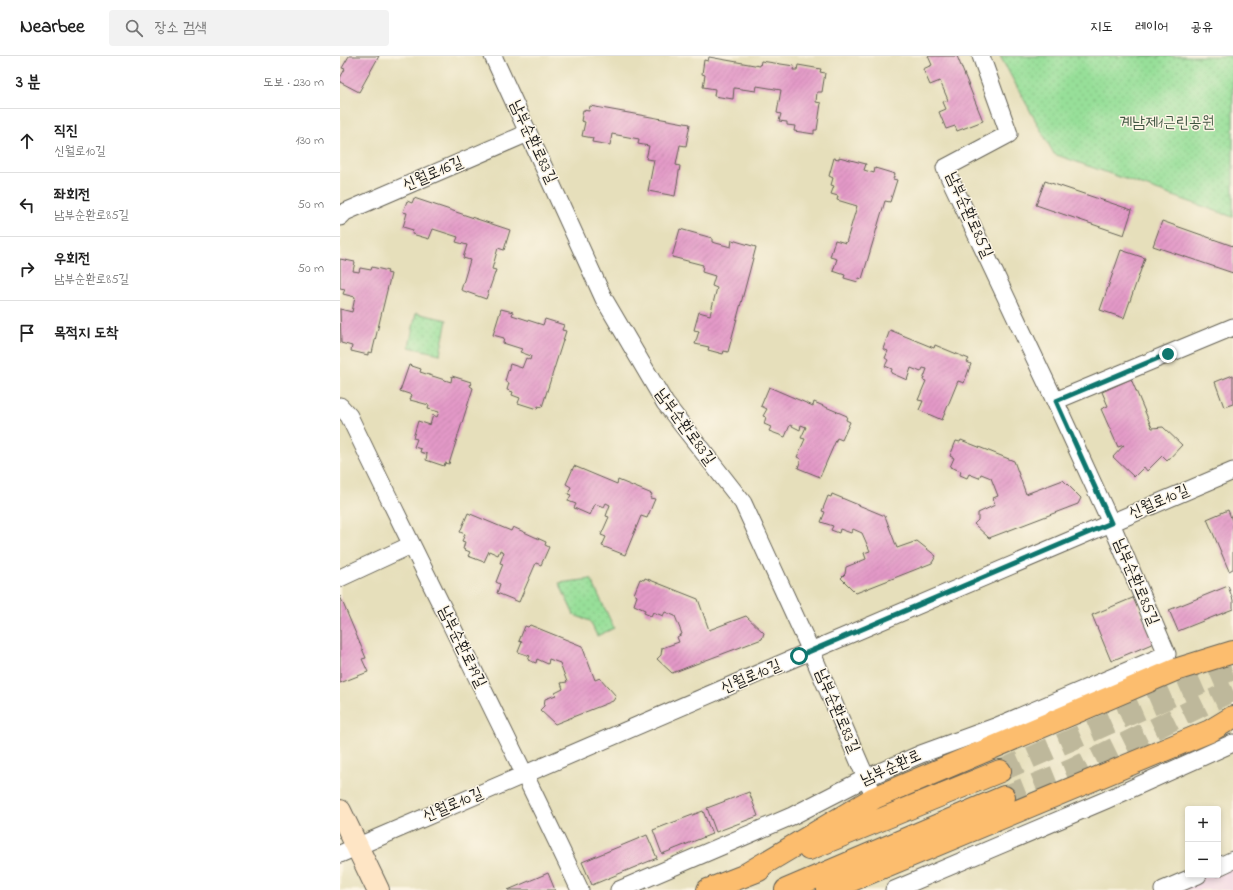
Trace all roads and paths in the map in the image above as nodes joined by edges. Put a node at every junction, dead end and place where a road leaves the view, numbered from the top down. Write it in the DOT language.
graph roads {
  1 [pos="493,56"];
  2 [pos="981,56"];
  3 [pos="528,133"];
  4 [pos="340,217"];
  5 [pos="1233,327"];
  6 [pos="1056,401"];
  7 [pos="340,406"];
  8 [pos="1233,471"];
  9 [pos="1111,523"];
  10 [pos="411,545"];
  11 [pos="340,578"];
  12 [pos="811,651"];
  13 [pos="1233,652"];
  14 [pos="1167,654"];
  15 [pos="1233,717"];
  16 [pos="997,736"];
  17 [pos="1233,742"];
  18 [pos="1000,771"];
  19 [pos="525,774"];
  20 [pos="866,778"];
  21 [pos="874,798"];
  22 [pos="1003,807"];
  23 [pos="340,811"];
  24 [pos="1011,840"];
  25 [pos="349,850"];
  26 [pos="1233,860"];
  27 [pos="1221,866"];
  28 [pos="745,875"];
  29 [pos="1191,878"];
  30 [pos="378,890"];
  31 [pos="580,890"];
  32 [pos="619,890"];
  33 [pos="708,890"];
  34 [pos="786,890"];
  35 [pos="828,890"];
  36 [pos="894,890"];
  37 [pos="1163,890"];
  1 -- 3 [label="street, 남부순환로83길"];
  2 -- 6 [label="street, 남부순환로85길"];
  3 -- 4 [label="street, 신월로16길"];
  3 -- 12 [label="street, 남부순환로83길"];
  5 -- 6 [label="street"];
  6 -- 9 [label="street, 남부순환로85길"];
  7 -- 10 [label="street, 남부순환로79길"];
  8 -- 9 [label="street, 신월로10길"];
  9 -- 12 [label="street, 신월로10길"];
  9 -- 14 [label="street, 남부순환로85길"];
  10 -- 11 [label="street"];
  10 -- 19 [label="street, 남부순환로79길"];
  12 -- 19 [label="street, 신월로10길"];
  12 -- 20 [label="street, 남부순환로83길"];
  13 -- 16 [label="main road, 남부순환로"];
  14 -- 16 [label="street, 남부순환로"];
  15 -- 22 [label="main road"];
  16 -- 20 [label="street, 남부순환로"];
  16 -- 21 [label="main road, 남부순환로"];
  17 -- 24 [label="street"];
  18 -- 28 [label="main road, 남부순환로"];
  19 -- 25 [label="street, 신월로10길"];
  19 -- 31 [label="street, 남부순환로79길"];
  20 -- 21 [label="street, 남부순환로83길"];
  20 -- 32 [label="street, 남부순환로"];
  21 -- 28 [label="main road, 남부순환로"];
  22 -- 24 [label="street"];
  22 -- 34 [label="main road"];
  22 -- 35 [label="main road"];
  23 -- 25 [label="main road"];
  24 -- 36 [label="street"];
  25 -- 30 [label="main road"];
  26 -- 27 [label="street"];
  28 -- 33 [label="main road, 남부순환로"];
  29 -- 37 [label="street"];
}
